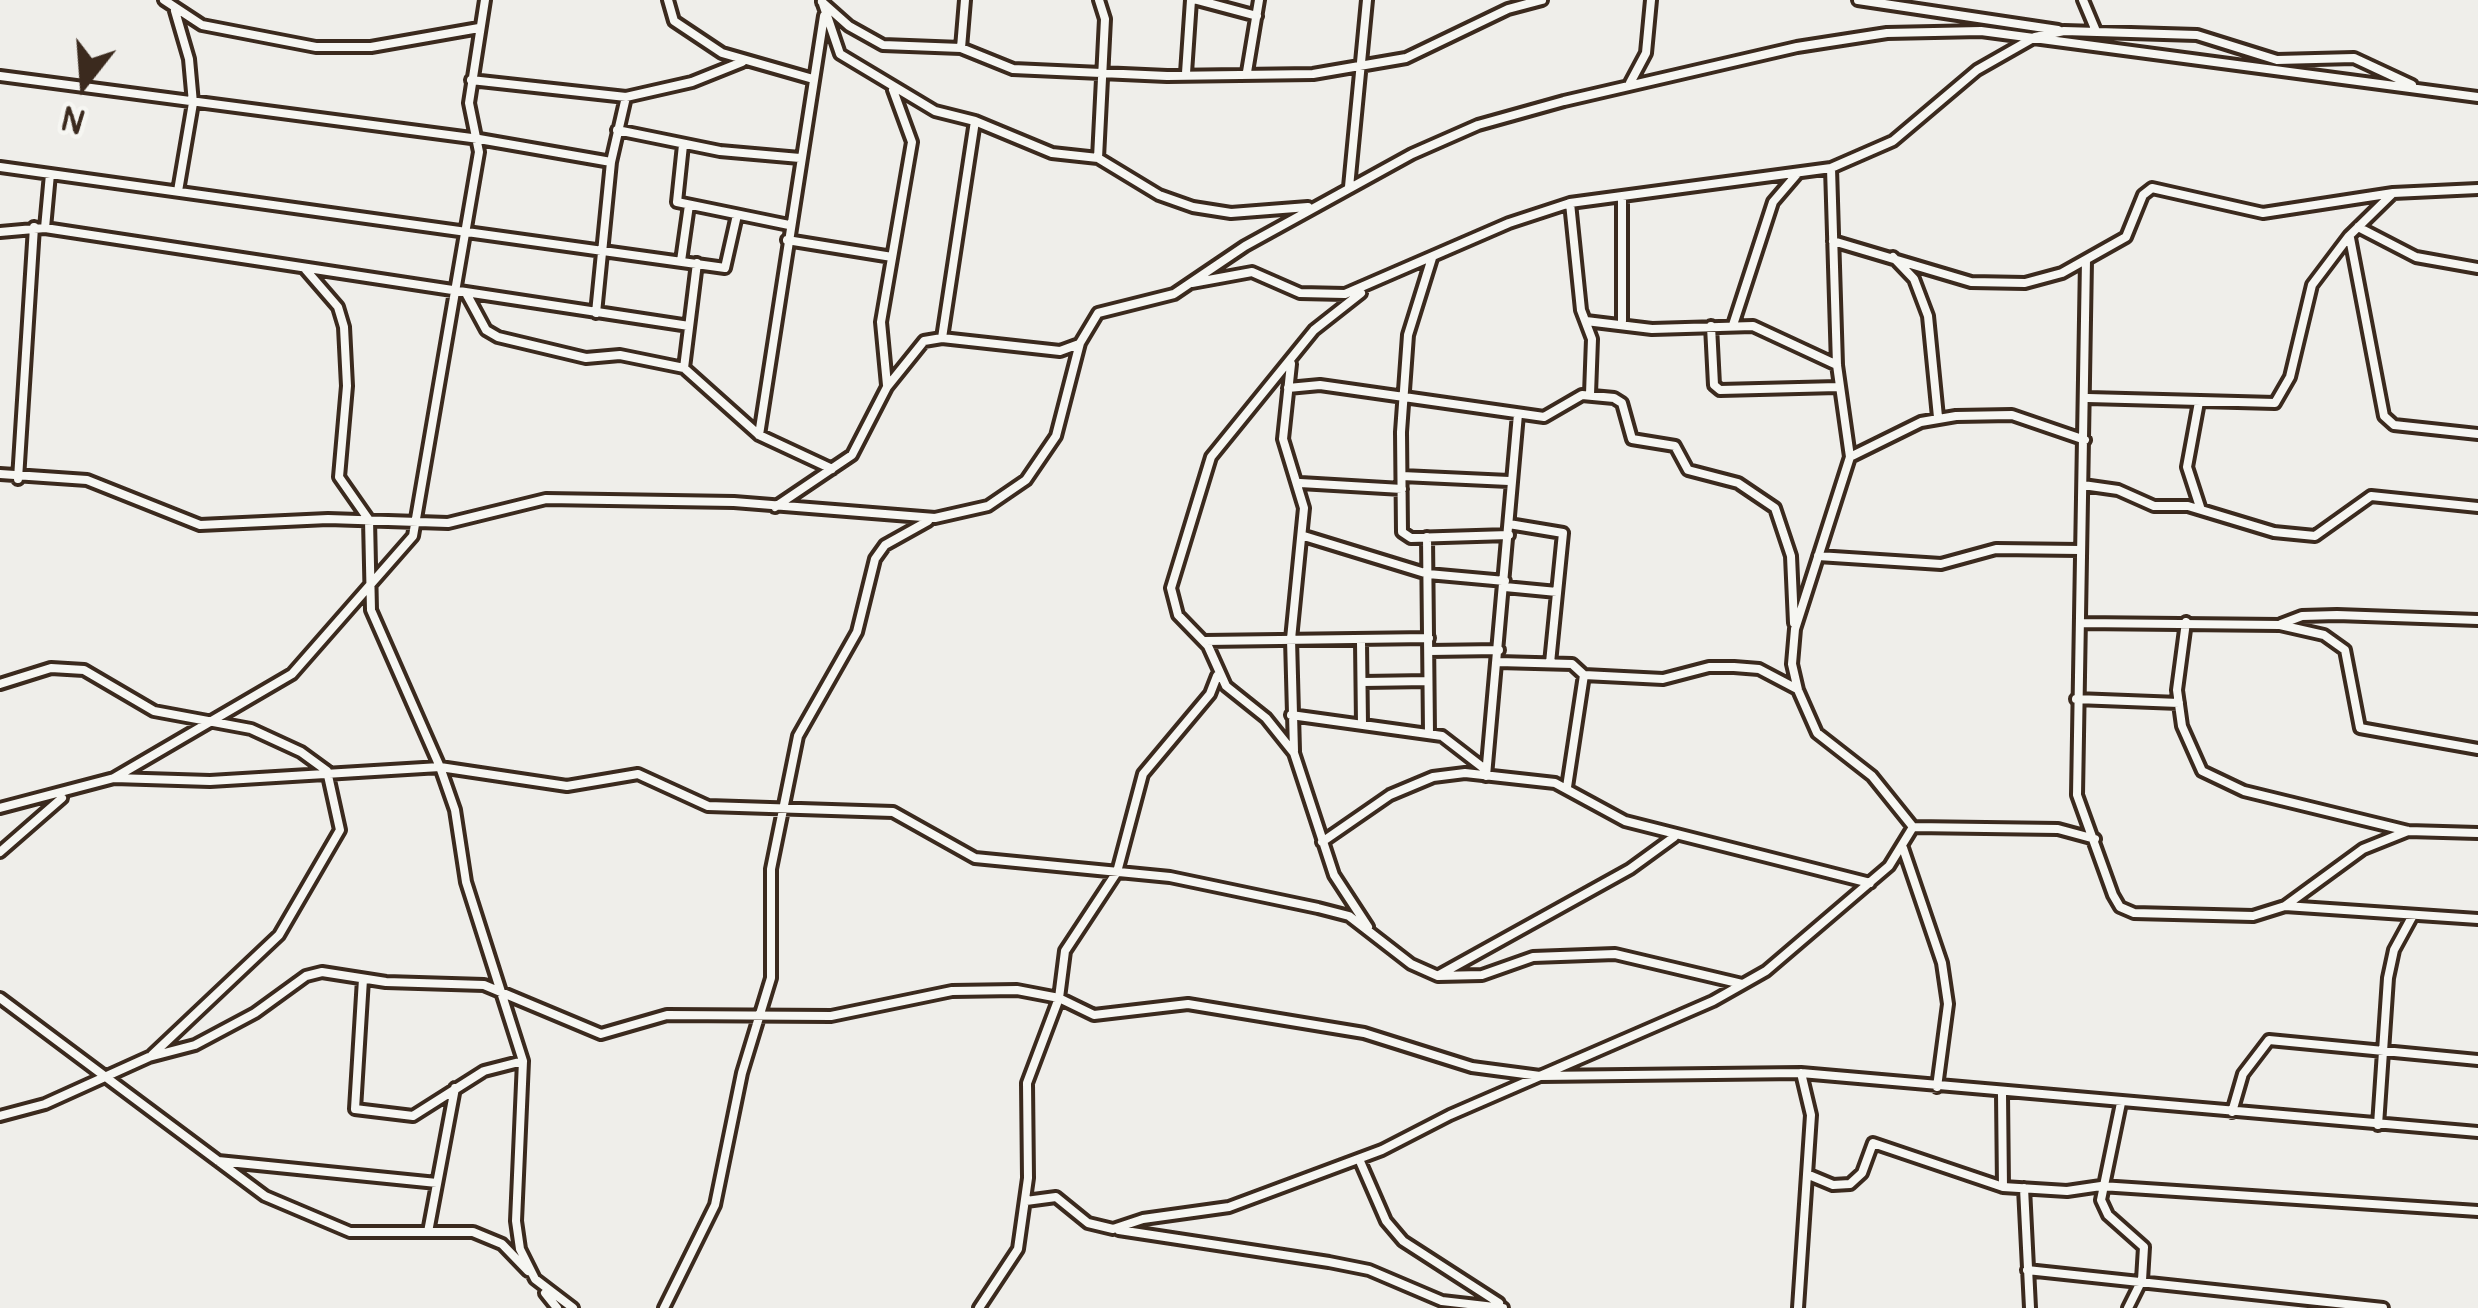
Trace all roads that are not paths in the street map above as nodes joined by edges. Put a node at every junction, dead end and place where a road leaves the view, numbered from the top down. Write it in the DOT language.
graph roads {
  1 [pos="164,0"];
  2 [pos="484,0"];
  3 [pos="668,0"];
  4 [pos="965,0"];
  5 [pos="1099,0"];
  6 [pos="1194,0"];
  7 [pos="1259,0"];
  8 [pos="1367,0"];
  9 [pos="1542,0"];
  10 [pos="1652,0"];
  11 [pos="1863,0"];
  12 [pos="2083,0"];
  13 [pos="823,4"];
  14 [pos="176,11"];
  15 [pos="1257,16"];
  16 [pos="479,28"];
  17 [pos="2064,32"];
  18 [pos="2097,32"];
  19 [pos="2035,37"];
  20 [pos="961,48"];
  21 [pos="742,62"];
  22 [pos="1361,66"];
  23 [pos="1246,72"];
  24 [pos="1104,73"];
  25 [pos="1186,73"];
  26 [pos="1,77"];
  27 [pos="813,79"];
  28 [pos="471,80"];
  29 [pos="1629,84"];
  30 [pos="2414,86"];
  31 [pos="892,88"];
  32 [pos="0,91"];
  33 [pos="626,97"];
  34 [pos="2478,97"];
  35 [pos="193,104"];
  36 [pos="975,121"];
  37 [pos="616,130"];
  38 [pos="479,139"];
  39 [pos="683,145"];
  40 [pos="800,158"];
  41 [pos="1098,158"];
  42 [pos="611,162"];
  43 [pos="0,167"];
  44 [pos="1831,168"];
  45 [pos="1799,173"];
  46 [pos="50,174"];
  47 [pos="1348,189"];
  48 [pos="2478,189"];
  49 [pos="178,191"];
  50 [pos="2393,193"];
  51 [pos="1622,197"];
  52 [pos="1570,203"];
  53 [pos="689,205"];
  54 [pos="1316,206"];
  55 [pos="736,215"];
  56 [pos="790,225"];
  57 [pos="2358,227"];
  58 [pos="39,228"];
  59 [pos="463,230"];
  60 [pos="0,232"];
  61 [pos="2349,236"];
  62 [pos="787,240"];
  63 [pos="1833,241"];
  64 [pos="604,249"];
  65 [pos="1891,256"];
  66 [pos="893,257"];
  67 [pos="1432,258"];
  68 [pos="2086,260"];
  69 [pos="681,261"];
  70 [pos="697,263"];
  71 [pos="2478,268"];
  72 [pos="306,270"];
  73 [pos="1191,283"];
  74 [pos="1366,288"];
  75 [pos="452,291"];
  76 [pos="466,293"];
  77 [pos="596,313"];
  78 [pos="1586,321"];
  79 [pos="1622,321"];
  80 [pos="1733,325"];
  81 [pos="689,326"];
  82 [pos="1711,326"];
  83 [pos="942,338"];
  84 [pos="1080,343"];
  85 [pos="1291,364"];
  86 [pos="1837,365"];
  87 [pos="684,368"];
  88 [pos="887,387"];
  89 [pos="1838,387"];
  90 [pos="1288,388"];
  91 [pos="1591,394"];
  92 [pos="1403,398"];
  93 [pos="2088,398"];
  94 [pos="2199,402"];
  95 [pos="1518,414"];
  96 [pos="1938,417"];
  97 [pos="2478,434"];
  98 [pos="759,435"];
  99 [pos="2085,440"];
  100 [pos="1850,457"];
  101 [pos="832,469"];
  102 [pos="0,474"];
  103 [pos="1402,476"];
  104 [pos="18,479"];
  105 [pos="1509,481"];
  106 [pos="1300,483"];
  107 [pos="2083,485"];
  108 [pos="1402,489"];
  109 [pos="775,506"];
  110 [pos="2478,507"];
  111 [pos="2200,509"];
  112 [pos="935,518"];
  113 [pos="370,520"];
  114 [pos="418,521"];
  115 [pos="1509,529"];
  116 [pos="1304,536"];
  117 [pos="1427,537"];
  118 [pos="2080,550"];
  119 [pos="1818,556"];
  120 [pos="1428,574"];
  121 [pos="1505,584"];
  122 [pos="372,586"];
  123 [pos="1557,592"];
  124 [pos="2478,620"];
  125 [pos="2080,622"];
  126 [pos="2186,622"];
  127 [pos="2280,625"];
  128 [pos="1795,628"];
  129 [pos="1429,638"];
  130 [pos="1291,639"];
  131 [pos="1204,641"];
  132 [pos="1361,641"];
  133 [pos="1499,650"];
  134 [pos="1429,651"];
  135 [pos="1498,662"];
  136 [pos="1550,663"];
  137 [pos="1217,674"];
  138 [pos="1583,674"];
  139 [pos="1428,681"];
  140 [pos="1363,682"];
  141 [pos="0,684"];
  142 [pos="1798,690"];
  143 [pos="2076,699"];
  144 [pos="2179,703"];
  145 [pos="1292,715"];
  146 [pos="206,722"];
  147 [pos="1362,724"];
  148 [pos="1429,733"];
  149 [pos="2478,749"];
  150 [pos="1294,752"];
  151 [pos="440,767"];
  152 [pos="328,771"];
  153 [pos="1486,773"];
  154 [pos="114,778"];
  155 [pos="1567,788"];
  156 [pos="70,792"];
  157 [pos="0,808"];
  158 [pos="787,809"];
  159 [pos="1913,826"];
  160 [pos="2408,831"];
  161 [pos="2478,833"];
  162 [pos="1675,836"];
  163 [pos="2096,839"];
  164 [pos="1322,842"];
  165 [pos="1903,847"];
  166 [pos="0,852"];
  167 [pos="1117,872"];
  168 [pos="1870,883"];
  169 [pos="2285,906"];
  170 [pos="2412,917"];
  171 [pos="2478,920"];
  172 [pos="1372,932"];
  173 [pos="1438,976"];
  174 [pos="363,980"];
  175 [pos="1742,984"];
  176 [pos="503,990"];
  177 [pos="0,998"];
  178 [pos="1059,998"];
  179 [pos="761,1017"];
  180 [pos="2382,1049"];
  181 [pos="149,1057"];
  182 [pos="2478,1060"];
  183 [pos="523,1061"];
  184 [pos="1801,1072"];
  185 [pos="1540,1076"];
  186 [pos="107,1078"];
  187 [pos="1937,1087"];
  188 [pos="455,1088"];
  189 [pos="2002,1094"];
  190 [pos="2121,1103"];
  191 [pos="2232,1112"];
  192 [pos="0,1117"];
  193 [pos="2378,1125"];
  194 [pos="2478,1132"];
  195 [pos="1359,1159"];
  196 [pos="213,1161"];
  197 [pos="1809,1175"];
  198 [pos="437,1183"];
  199 [pos="2101,1186"];
  200 [pos="2003,1187"];
  201 [pos="2024,1189"];
  202 [pos="1026,1202"];
  203 [pos="2478,1211"];
  204 [pos="1113,1229"];
  205 [pos="428,1232"];
  206 [pos="2027,1270"];
  207 [pos="535,1279"];
  208 [pos="2142,1280"];
  209 [pos="2368,1307"];
  210 [pos="556,1308"];
  211 [pos="573,1308"];
  212 [pos="664,1308"];
  213 [pos="979,1308"];
  214 [pos="1505,1308"];
  215 [pos="1798,1308"];
  216 [pos="2030,1308"];
  217 [pos="2128,1308"];
  218 [pos="2383,1308"];
  1 -- 14 [label="street"];
  2 -- 16 [label="street"];
  3 -- 21 [label="street"];
  4 -- 20 [label="street"];
  5 -- 24 [label="street"];
  6 -- 15 [label="street"];
  6 -- 25 [label="street"];
  7 -- 15 [label="street"];
  8 -- 22 [label="street"];
  9 -- 22 [label="street"];
  10 -- 29 [label="street"];
  11 -- 17 [label="street"];
  12 -- 18 [label="street"];
  13 -- 20 [label="street"];
  13 -- 27 [label="street"];
  13 -- 31 [label="street"];
  14 -- 16 [label="street"];
  14 -- 35 [label="street"];
  15 -- 23 [label="street"];
  16 -- 28 [label="street"];
  17 -- 18 [label="street"];
  17 -- 19 [label="street"];
  18 -- 30 [label="street"];
  19 -- 29 [label="street"];
  19 -- 30 [label="street"];
  19 -- 44 [label="street"];
  20 -- 24 [label="street"];
  21 -- 27 [label="street"];
  21 -- 33 [label="street"];
  22 -- 23 [label="street"];
  22 -- 47 [label="street"];
  23 -- 25 [label="street"];
  24 -- 25 [label="street"];
  24 -- 41 [label="street"];
  26 -- 32 [label="street"];
  26 -- 35 [label="street"];
  27 -- 40 [label="street"];
  28 -- 33 [label="street"];
  28 -- 38 [label="street"];
  29 -- 47 [label="street"];
  30 -- 34 [label="street"];
  31 -- 36 [label="street"];
  31 -- 66 [label="street"];
  33 -- 37 [label="street"];
  35 -- 38 [label="street"];
  35 -- 49 [label="street"];
  36 -- 41 [label="street"];
  36 -- 83 [label="street"];
  37 -- 39 [label="street"];
  37 -- 42 [label="street"];
  38 -- 42 [label="street"];
  38 -- 59 [label="street"];
  39 -- 40 [label="street"];
  39 -- 53 [label="street"];
  40 -- 56 [label="street"];
  41 -- 54 [label="street"];
  42 -- 64 [label="street"];
  43 -- 46 [label="street"];
  44 -- 45 [label="street"];
  44 -- 63 [label="street"];
  45 -- 51 [label="street"];
  45 -- 80 [label="street"];
  46 -- 49 [label="street"];
  46 -- 58 [label="street"];
  47 -- 54 [label="street"];
  48 -- 50 [label="street"];
  49 -- 59 [label="street"];
  50 -- 57 [label="street"];
  50 -- 68 [label="street"];
  51 -- 52 [label="street"];
  51 -- 79 [label="street"];
  52 -- 67 [label="street"];
  52 -- 78 [label="street"];
  53 -- 55 [label="street"];
  53 -- 69 [label="street"];
  54 -- 73 [label="street"];
  55 -- 56 [label="street"];
  55 -- 70 [label="street"];
  56 -- 62 [label="street"];
  57 -- 61 [label="street"];
  57 -- 71 [label="street"];
  58 -- 60 [label="street"];
  58 -- 72 [label="street"];
  58 -- 104 [label="street"];
  59 -- 64 [label="street"];
  59 -- 75 [label="street"];
  61 -- 94 [label="street"];
  61 -- 97 [label="street"];
  62 -- 66 [label="street"];
  62 -- 98 [label="street"];
  63 -- 65 [label="street"];
  63 -- 86 [label="street"];
  64 -- 69 [label="street"];
  64 -- 77 [label="street"];
  65 -- 68 [label="street"];
  65 -- 96 [label="street"];
  66 -- 88 [label="street"];
  67 -- 74 [label="street"];
  67 -- 92 [label="street"];
  68 -- 93 [label="street"];
  69 -- 70 [label="street"];
  70 -- 81 [label="street"];
  72 -- 75 [label="street"];
  72 -- 113 [label="street"];
  73 -- 74 [label="street"];
  73 -- 84 [label="street"];
  74 -- 85 [label="street"];
  75 -- 76 [label="street"];
  75 -- 114 [label="street"];
  76 -- 77 [label="street"];
  76 -- 87 [label="street"];
  77 -- 81 [label="street"];
  78 -- 79 [label="street"];
  78 -- 91 [label="street"];
  79 -- 82 [label="street"];
  80 -- 82 [label="street"];
  80 -- 86 [label="street"];
  81 -- 87 [label="street"];
  82 -- 89 [label="street"];
  83 -- 84 [label="street"];
  83 -- 88 [label="street"];
  84 -- 112 [label="street"];
  85 -- 90 [label="street"];
  85 -- 131 [label="street"];
  86 -- 89 [label="street"];
  87 -- 98 [label="street"];
  88 -- 101 [label="street"];
  89 -- 100 [label="street"];
  90 -- 92 [label="street"];
  90 -- 106 [label="street"];
  91 -- 95 [label="street"];
  91 -- 128 [label="street"];
  92 -- 95 [label="street"];
  92 -- 103 [label="street"];
  93 -- 94 [label="street"];
  93 -- 99 [label="street"];
  94 -- 111 [label="street"];
  95 -- 105 [label="street"];
  96 -- 99 [label="street"];
  96 -- 100 [label="street"];
  98 -- 101 [label="street"];
  99 -- 107 [label="street"];
  100 -- 119 [label="street"];
  101 -- 109 [label="street"];
  102 -- 104 [label="street"];
  103 -- 105 [label="street"];
  103 -- 108 [label="street"];
  104 -- 113 [label="street"];
  105 -- 115 [label="street"];
  106 -- 108 [label="street"];
  106 -- 116 [label="street"];
  107 -- 111 [label="street"];
  107 -- 118 [label="street"];
  108 -- 117 [label="street"];
  109 -- 112 [label="street"];
  109 -- 114 [label="street"];
  110 -- 111 [label="street"];
  112 -- 158 [label="street"];
  113 -- 114 [label="street"];
  113 -- 122 [label="street"];
  114 -- 122 [label="street"];
  115 -- 117 [label="street"];
  115 -- 121 [label="street"];
  115 -- 123 [label="street"];
  116 -- 120 [label="street"];
  116 -- 130 [label="street"];
  117 -- 120 [label="street"];
  118 -- 119 [label="street"];
  118 -- 125 [label="street"];
  119 -- 128 [label="street"];
  120 -- 121 [label="street"];
  120 -- 129 [label="street"];
  121 -- 123 [label="street"];
  121 -- 133 [label="street"];
  122 -- 146 [label="street"];
  122 -- 151 [label="street"];
  123 -- 136 [label="street"];
  124 -- 127 [label="street"];
  125 -- 126 [label="street"];
  125 -- 143 [label="street"];
  126 -- 127 [label="street"];
  126 -- 144 [label="street"];
  127 -- 149 [label="street"];
  128 -- 142 [label="street"];
  129 -- 132 [label="street"];
  129 -- 134 [label="street"];
  130 -- 131 [label="street"];
  130 -- 132 [label="street"];
  130 -- 145 [label="street"];
  131 -- 137 [label="street"];
  132 -- 140 [label="street"];
  133 -- 134 [label="street"];
  133 -- 135 [label="street"];
  134 -- 139 [label="street"];
  135 -- 136 [label="street"];
  135 -- 153 [label="street"];
  136 -- 138 [label="street"];
  137 -- 150 [label="street"];
  137 -- 167 [label="street"];
  138 -- 142 [label="street"];
  138 -- 155 [label="street"];
  139 -- 140 [label="street"];
  139 -- 148 [label="street"];
  140 -- 147 [label="street"];
  141 -- 146 [label="street"];
  142 -- 159 [label="street"];
  143 -- 144 [label="street"];
  143 -- 163 [label="street"];
  144 -- 160 [label="street"];
  145 -- 147 [label="street"];
  145 -- 150 [label="street"];
  146 -- 152 [label="street"];
  146 -- 154 [label="street"];
  147 -- 148 [label="street"];
  148 -- 153 [label="street"];
  150 -- 164 [label="street"];
  151 -- 152 [label="street"];
  151 -- 158 [label="street"];
  151 -- 176 [label="street"];
  152 -- 154 [label="street"];
  152 -- 181 [label="street"];
  153 -- 155 [label="street"];
  153 -- 164 [label="street"];
  154 -- 156 [label="street"];
  155 -- 162 [label="street"];
  156 -- 157 [label="street"];
  156 -- 166 [label="street"];
  158 -- 167 [label="street"];
  158 -- 179 [label="street"];
  159 -- 163 [label="street"];
  159 -- 165 [label="street"];
  160 -- 161 [label="street"];
  160 -- 169 [label="street"];
  162 -- 168 [label="street"];
  162 -- 173 [label="street"];
  163 -- 169 [label="street"];
  164 -- 172 [label="street"];
  165 -- 168 [label="street"];
  165 -- 187 [label="street"];
  167 -- 172 [label="street"];
  167 -- 178 [label="street"];
  168 -- 175 [label="street"];
  169 -- 170 [label="street"];
  170 -- 171 [label="street"];
  170 -- 180 [label="street"];
  172 -- 173 [label="street"];
  173 -- 175 [label="street"];
  174 -- 176 [label="street"];
  174 -- 181 [label="street"];
  174 -- 188 [label="street"];
  175 -- 185 [label="street"];
  176 -- 179 [label="street"];
  176 -- 183 [label="street"];
  177 -- 186 [label="street"];
  178 -- 179 [label="street"];
  178 -- 185 [label="street"];
  178 -- 202 [label="street"];
  179 -- 212 [label="street"];
  180 -- 182 [label="street"];
  180 -- 191 [label="street"];
  180 -- 193 [label="street"];
  181 -- 186 [label="street"];
  183 -- 188 [label="street"];
  183 -- 207 [label="street"];
  184 -- 185 [label="street"];
  184 -- 187 [label="street"];
  184 -- 197 [label="street"];
  185 -- 195 [label="street"];
  186 -- 192 [label="street"];
  186 -- 196 [label="street"];
  187 -- 189 [label="street"];
  188 -- 198 [label="street"];
  189 -- 190 [label="street"];
  189 -- 200 [label="street"];
  190 -- 191 [label="street"];
  190 -- 199 [label="street"];
  191 -- 193 [label="street"];
  193 -- 194 [label="street"];
  195 -- 204 [label="street"];
  195 -- 214 [label="street"];
  196 -- 198 [label="street"];
  196 -- 205 [label="street"];
  197 -- 200 [label="street"];
  197 -- 215 [label="street"];
  198 -- 205 [label="street"];
  199 -- 201 [label="street"];
  199 -- 203 [label="street"];
  199 -- 208 [label="street"];
  200 -- 201 [label="street"];
  201 -- 206 [label="street"];
  202 -- 204 [label="street"];
  202 -- 213 [label="street"];
  204 -- 214 [label="street"];
  205 -- 207 [label="street"];
  206 -- 208 [label="street"];
  206 -- 216 [label="street"];
  207 -- 210 [label="street"];
  207 -- 211 [label="street"];
  208 -- 209 [label="street"];
  208 -- 217 [label="street"];
  209 -- 218 [label="street"];
}
